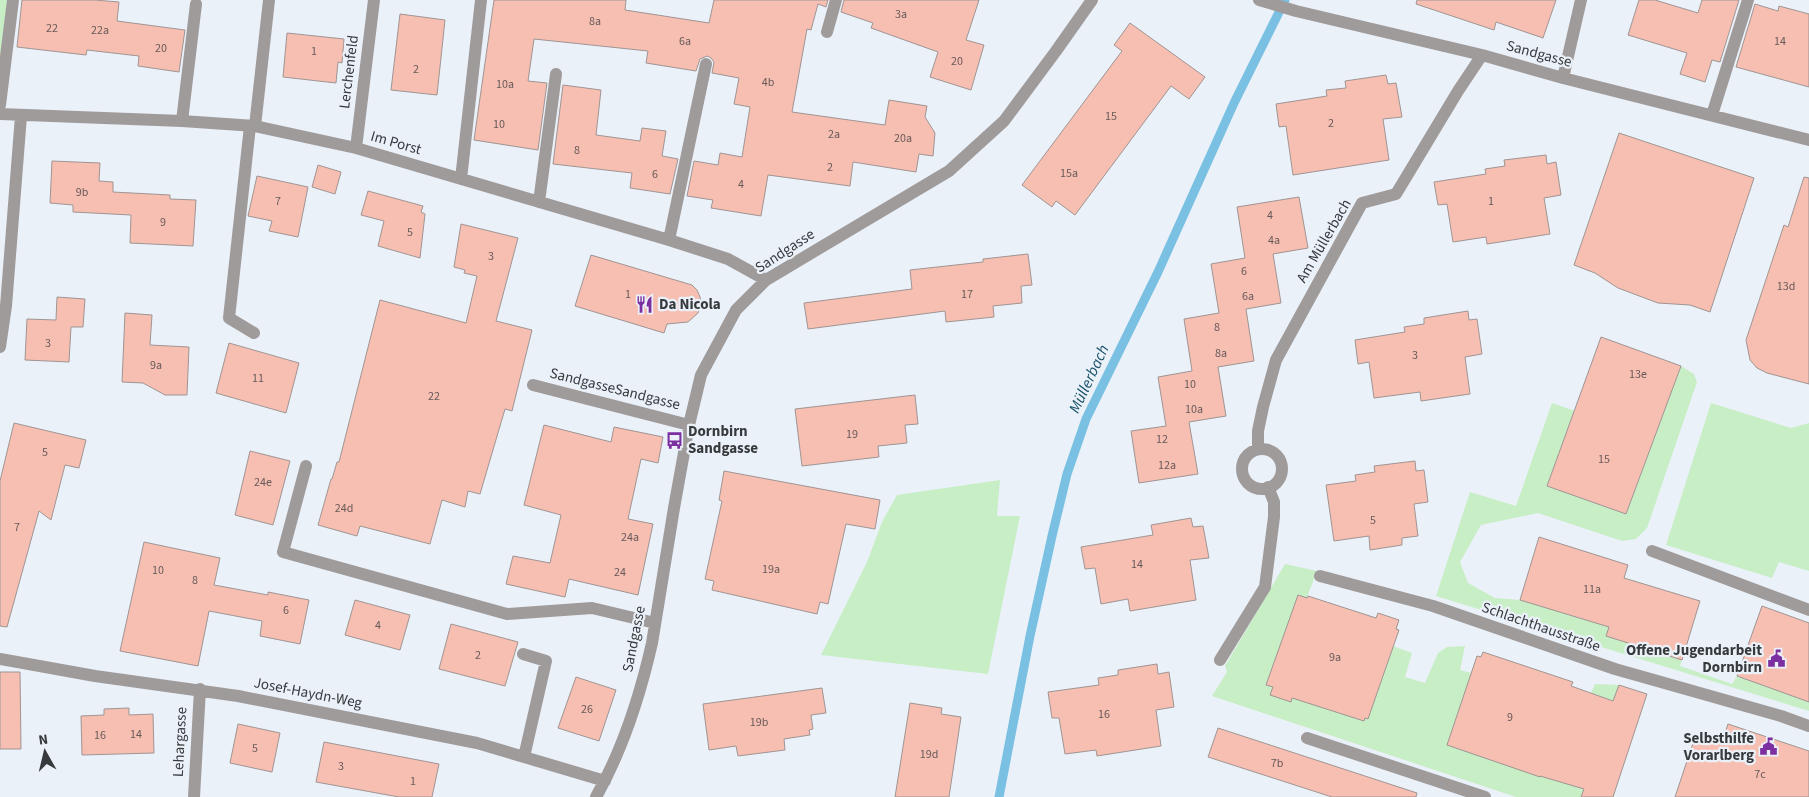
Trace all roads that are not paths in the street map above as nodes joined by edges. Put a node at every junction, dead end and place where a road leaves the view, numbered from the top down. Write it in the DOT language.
graph roads {
  1 [pos="13,0"];
  2 [pos="269,0"];
  3 [pos="374,0"];
  4 [pos="481,0"];
  5 [pos="836,0"];
  6 [pos="1092,0"];
  7 [pos="1260,0"];
  8 [pos="1581,0"];
  9 [pos="1748,0"];
  10 [pos="196,4"];
  11 [pos="827,32"];
  12 [pos="1482,55"];
  13 [pos="706,64"];
  14 [pos="556,74"];
  15 [pos="1563,78"];
  16 [pos="0,105"];
  17 [pos="0,114"];
  18 [pos="1712,115"];
  19 [pos="21,116"];
  20 [pos="182,120"];
  21 [pos="252,126"];
  22 [pos="1809,140"];
  23 [pos="356,148"];
  24 [pos="461,179"];
  25 [pos="539,202"];
  26 [pos="669,240"];
  27 [pos="766,280"];
  28 [pos="254,333"];
  29 [pos="0,347"];
  30 [pos="533,385"];
  31 [pos="689,425"];
  32 [pos="1258,449"];
  33 [pos="306,466"];
  34 [pos="1268,488"];
  35 [pos="1652,552"];
  36 [pos="1320,576"];
  37 [pos="1809,610"];
  38 [pos="655,623"];
  39 [pos="523,654"];
  40 [pos="0,659"];
  41 [pos="1220,660"];
  42 [pos="200,689"];
  43 [pos="1809,726"];
  44 [pos="1308,738"];
  45 [pos="524,758"];
  46 [pos="605,781"];
  47 [pos="194,797"];
  48 [pos="596,797"];
  49 [pos="1485,797"];
  1 -- 16 [label="street"];
  2 -- 21 [label="street"];
  3 -- 23 [label="street, Lerchenfeld"];
  4 -- 24 [label="street"];
  5 -- 11 [label="street"];
  6 -- 27 [label="street, Sandgasse"];
  7 -- 12 [label="street, Sandgasse"];
  8 -- 15 [label="street"];
  9 -- 18 [label="street"];
  10 -- 20 [label="street"];
  12 -- 15 [label="street, Sandgasse"];
  12 -- 32 [label="street, Am Müllerbach"];
  13 -- 26 [label="street"];
  14 -- 25 [label="street"];
  15 -- 18 [label="street, Sandgasse"];
  17 -- 19 [label="street, Im Porst"];
  18 -- 22 [label="street, Sandgasse"];
  19 -- 20 [label="street, Im Porst"];
  19 -- 29 [label="street"];
  20 -- 21 [label="street, Im Porst"];
  21 -- 23 [label="street, Im Porst"];
  21 -- 28 [label="street"];
  23 -- 24 [label="street, Im Porst"];
  24 -- 25 [label="street, Im Porst"];
  25 -- 26 [label="street, Im Porst"];
  26 -- 27 [label="street, Im Porst"];
  27 -- 31 [label="street, Sandgasse"];
  30 -- 31 [label="street, SandgasseSandgasse"];
  31 -- 38 [label="street, Sandgasse"];
  32 -- 34 [label="street"];
  32 -- 34 [label="street"];
  33 -- 38 [label="street"];
  34 -- 41 [label="street"];
  35 -- 37 [label="street"];
  36 -- 43 [label="street, Schlachthausstraße"];
  38 -- 46 [label="street, Sandgasse"];
  39 -- 45 [label="street"];
  40 -- 42 [label="street, Josef-Haydn-Weg"];
  42 -- 45 [label="street, Josef-Haydn-Weg"];
  42 -- 47 [label="street, Lehargasse"];
  44 -- 49 [label="street"];
  45 -- 46 [label="street, Josef-Haydn-Weg"];
  46 -- 48 [label="street, Sandgasse"];
}
